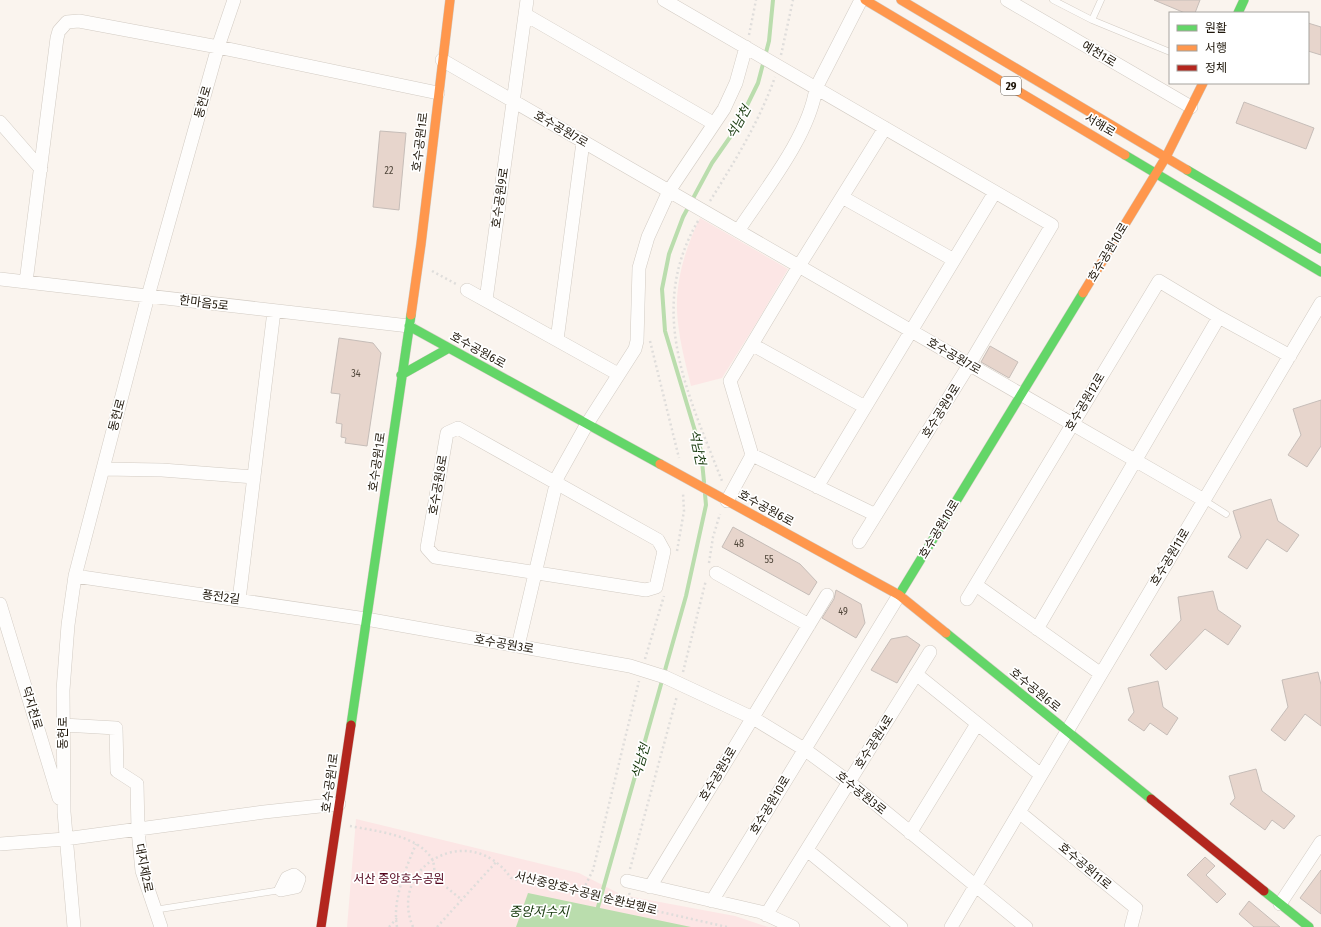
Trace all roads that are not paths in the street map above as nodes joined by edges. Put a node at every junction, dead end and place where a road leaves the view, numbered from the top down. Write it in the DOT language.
graph roads {
  1 [pos="234,0"];
  2 [pos="450,0"];
  3 [pos="527,0"];
  4 [pos="664,0"];
  5 [pos="861,0"];
  6 [pos="866,0"];
  7 [pos="900,0"];
  8 [pos="1007,0"];
  9 [pos="1053,0"];
  10 [pos="1101,0"];
  11 [pos="1244,0"];
  12 [pos="1238,12"];
  13 [pos="526,15"];
  14 [pos="1092,20"];
  15 [pos="218,47"];
  16 [pos="746,48"];
  17 [pos="1169,52"];
  18 [pos="442,60"];
  19 [pos="1202,84"];
  20 [pos="816,88"];
  21 [pos="438,93"];
  22 [pos="514,102"];
  23 [pos="1191,107"];
  24 [pos="0,122"];
  25 [pos="713,123"];
  26 [pos="885,128"];
  27 [pos="583,142"];
  28 [pos="1166,157"];
  29 [pos="41,169"];
  30 [pos="1157,172"];
  31 [pos="994,192"];
  32 [pos="674,194"];
  33 [pos="842,197"];
  34 [pos="738,231"];
  35 [pos="1321,249"];
  36 [pos="954,260"];
  37 [pos="799,266"];
  38 [pos="1321,272"];
  39 [pos="0,279"];
  40 [pos="26,282"];
  41 [pos="467,290"];
  42 [pos="148,296"];
  43 [pos="486,300"];
  44 [pos="1321,303"];
  45 [pos="274,311"];
  46 [pos="1219,317"];
  47 [pos="409,326"];
  48 [pos="911,331"];
  49 [pos="557,340"];
  50 [pos="753,345"];
  51 [pos="449,348"];
  52 [pos="1290,356"];
  53 [pos="969,365"];
  54 [pos="618,374"];
  55 [pos="402,375"];
  56 [pos="1021,394"];
  57 [pos="865,407"];
  58 [pos="587,424"];
  59 [pos="1072,424"];
  60 [pos="752,455"];
  61 [pos="1135,461"];
  62 [pos="103,470"];
  63 [pos="254,477"];
  64 [pos="556,482"];
  65 [pos="817,487"];
  66 [pos="1204,500"];
  67 [pos="727,501"];
  68 [pos="1226,514"];
  69 [pos="876,515"];
  70 [pos="859,542"];
  71 [pos="710,572"];
  72 [pos="535,573"];
  73 [pos="75,576"];
  74 [pos="976,585"];
  75 [pos="899,595"];
  76 [pos="827,596"];
  77 [pos="967,599"];
  78 [pos="240,600"];
  79 [pos="0,604"];
  80 [pos="366,619"];
  81 [pos="809,625"];
  82 [pos="1038,629"];
  83 [pos="518,646"];
  84 [pos="930,652"];
  85 [pos="916,674"];
  86 [pos="1101,674"];
  87 [pos="753,718"];
  88 [pos="977,724"];
  89 [pos="63,725"];
  90 [pos="1067,731"];
  91 [pos="804,749"];
  92 [pos="1041,775"];
  93 [pos="849,782"];
  94 [pos="339,804"];
  95 [pos="64,812"];
  96 [pos="1019,812"];
  97 [pos="138,830"];
  98 [pos="910,833"];
  99 [pos="65,839"];
  100 [pos="1321,842"];
  101 [pos="0,844"];
  102 [pos="807,850"];
  103 [pos="627,881"];
  104 [pos="975,886"];
  105 [pos="650,887"];
  106 [pos="281,890"];
  107 [pos="712,901"];
  108 [pos="1280,904"];
  109 [pos="154,910"];
  110 [pos="766,915"];
  111 [pos="74,927"];
  112 [pos="160,927"];
  113 [pos="321,927"];
  114 [pos="793,927"];
  115 [pos="902,927"];
  116 [pos="951,927"];
  117 [pos="1026,927"];
  118 [pos="1131,927"];
  119 [pos="1309,927"];
  1 -- 15 [label="street, 동헌로"];
  2 -- 18 [label="main road, 호수공원1로"];
  3 -- 13 [label="street, 호수공원9로"];
  4 -- 16 [label="street"];
  5 -- 20 [label="street"];
  6 -- 30 [label="main road, 서해로 / 29"];
  7 -- 28 [label="main road, 서해로 / 29"];
  8 -- 23 [label="street, 예천1로"];
  9 -- 14 [label="lane"];
  10 -- 14 [label="lane"];
  11 -- 12 [label="main road"];
  13 -- 22 [label="street, 호수공원9로"];
  13 -- 25 [label="street"];
  14 -- 17 [label="lane"];
  15 -- 21 [label="street"];
  15 -- 29 [label="street"];
  15 -- 42 [label="street, 동헌로"];
  16 -- 20 [label="street, 호수공원9로"];
  16 -- 25 [label="street"];
  18 -- 21 [label="main road, 호수공원1로"];
  18 -- 22 [label="street, 호수공원7로"];
  19 -- 23 [label="main road"];
  20 -- 26 [label="street, 호수공원9로"];
  20 -- 34 [label="street"];
  21 -- 47 [label="main road, 호수공원1로"];
  22 -- 27 [label="street, 호수공원7로"];
  22 -- 43 [label="street, 호수공원9로"];
  23 -- 28 [label="main road"];
  24 -- 29 [label="street"];
  25 -- 32 [label="street"];
  26 -- 31 [label="street, 호수공원9로"];
  26 -- 33 [label="street"];
  27 -- 32 [label="street, 호수공원7로"];
  27 -- 49 [label="street"];
  28 -- 30 [label="main road, 호수공원10로"];
  28 -- 35 [label="main road, 서해로 / 29"];
  29 -- 40 [label="street"];
  30 -- 38 [label="main road, 서해로 / 29"];
  30 -- 56 [label="main road, 호수공원10로"];
  31 -- 36 [label="street"];
  31 -- 53 [label="street, 호수공원9로"];
  32 -- 34 [label="street, 호수공원7로"];
  32 -- 54 [label="street"];
  33 -- 36 [label="street"];
  33 -- 37 [label="street"];
  34 -- 37 [label="street, 호수공원7로"];
  36 -- 48 [label="street"];
  37 -- 48 [label="street, 호수공원7로"];
  37 -- 50 [label="street"];
  39 -- 40 [label="street, 한마음5로"];
  40 -- 42 [label="street, 한마음5로"];
  41 -- 43 [label="street"];
  42 -- 45 [label="street, 한마음5로"];
  42 -- 62 [label="street, 동헌로"];
  43 -- 49 [label="street"];
  44 -- 52 [label="street, 호수공원11로"];
  45 -- 47 [label="street, 한마음5로"];
  45 -- 63 [label="street"];
  46 -- 52 [label="street, 호수공원12로"];
  46 -- 59 [label="street, 호수공원12로"];
  46 -- 61 [label="street"];
  47 -- 51 [label="main road, 호수공원6로"];
  47 -- 55 [label="main road, 호수공원1로"];
  48 -- 53 [label="street, 호수공원7로"];
  48 -- 57 [label="street"];
  49 -- 54 [label="street"];
  50 -- 57 [label="street"];
  50 -- 60 [label="street"];
  51 -- 55 [label="main road"];
  51 -- 58 [label="main road, 호수공원6로"];
  52 -- 66 [label="street, 호수공원11로"];
  53 -- 56 [label="street, 호수공원7로"];
  53 -- 69 [label="street, 호수공원9로"];
  54 -- 58 [label="street"];
  55 -- 80 [label="main road, 호수공원1로"];
  56 -- 59 [label="street, 호수공원7로"];
  56 -- 75 [label="main road, 호수공원10로"];
  57 -- 65 [label="street"];
  58 -- 64 [label="street"];
  58 -- 67 [label="main road, 호수공원6로"];
  59 -- 61 [label="street, 호수공원7로"];
  59 -- 74 [label="street, 호수공원12로"];
  60 -- 65 [label="street"];
  60 -- 67 [label="street"];
  61 -- 66 [label="street, 호수공원7로"];
  61 -- 82 [label="street"];
  62 -- 63 [label="street"];
  62 -- 73 [label="street, 동헌로"];
  63 -- 78 [label="street"];
  64 -- 72 [label="street"];
  64 -- 72 [label="street, 호수공원8로"];
  64 -- 72 [label="street, 호수공원8로"];
  65 -- 69 [label="street"];
  66 -- 68 [label="lane"];
  66 -- 86 [label="street, 호수공원11로"];
  67 -- 75 [label="main road, 호수공원6로"];
  69 -- 70 [label="street, 호수공원9로"];
  71 -- 81 [label="street"];
  72 -- 83 [label="street"];
  73 -- 78 [label="street, 풍전2길"];
  73 -- 89 [label="street, 동헌로"];
  74 -- 77 [label="street, 호수공원12로"];
  74 -- 82 [label="street"];
  75 -- 90 [label="main road, 호수공원6로"];
  75 -- 91 [label="street, 호수공원10로"];
  76 -- 81 [label="street, 호수공원5로"];
  78 -- 80 [label="street, 풍전2길"];
  79 -- 95 [label="street, 덕지천로"];
  80 -- 83 [label="street, 호수공원3로"];
  80 -- 94 [label="main road, 호수공원1로"];
  81 -- 87 [label="street, 호수공원5로"];
  82 -- 86 [label="street"];
  83 -- 87 [label="street, 호수공원3로"];
  84 -- 85 [label="street, 호수공원4로"];
  85 -- 88 [label="street"];
  85 -- 93 [label="street, 호수공원4로"];
  86 -- 90 [label="street, 호수공원11로"];
  87 -- 91 [label="street, 호수공원3로"];
  87 -- 105 [label="street, 호수공원5로"];
  88 -- 92 [label="street"];
  88 -- 98 [label="street"];
  89 -- 95 [label="street, 동헌로"];
  89 -- 97 [label="street, 대지제2로"];
  90 -- 92 [label="street, 호수공원11로"];
  90 -- 108 [label="main road, 호수공원6로"];
  91 -- 93 [label="street, 호수공원3로"];
  91 -- 107 [label="street, 호수공원10로"];
  92 -- 96 [label="street, 호수공원11로"];
  93 -- 98 [label="street, 호수공원3로"];
  93 -- 102 [label="street, 호수공원4로"];
  94 -- 97 [label="street"];
  94 -- 113 [label="main road, 호수공원1로"];
  95 -- 99 [label="street, 동헌로"];
  96 -- 104 [label="street, 호수공원11로"];
  96 -- 118 [label="street, 호수공원11로"];
  97 -- 99 [label="street"];
  97 -- 109 [label="street, 대지제2로"];
  98 -- 104 [label="street, 호수공원3로"];
  99 -- 101 [label="street"];
  99 -- 111 [label="street, 동헌로"];
  100 -- 108 [label="street"];
  102 -- 110 [label="street, 호수공원4로"];
  102 -- 115 [label="street"];
  103 -- 105 [label="street"];
  104 -- 116 [label="street, 호수공원11로"];
  104 -- 117 [label="street, 호수공원3로"];
  105 -- 107 [label="street"];
  106 -- 109 [label="lane"];
  107 -- 110 [label="street"];
  108 -- 119 [label="main road, 호수공원6로"];
  109 -- 112 [label="street, 대지제2로"];
  110 -- 114 [label="street"];
}
